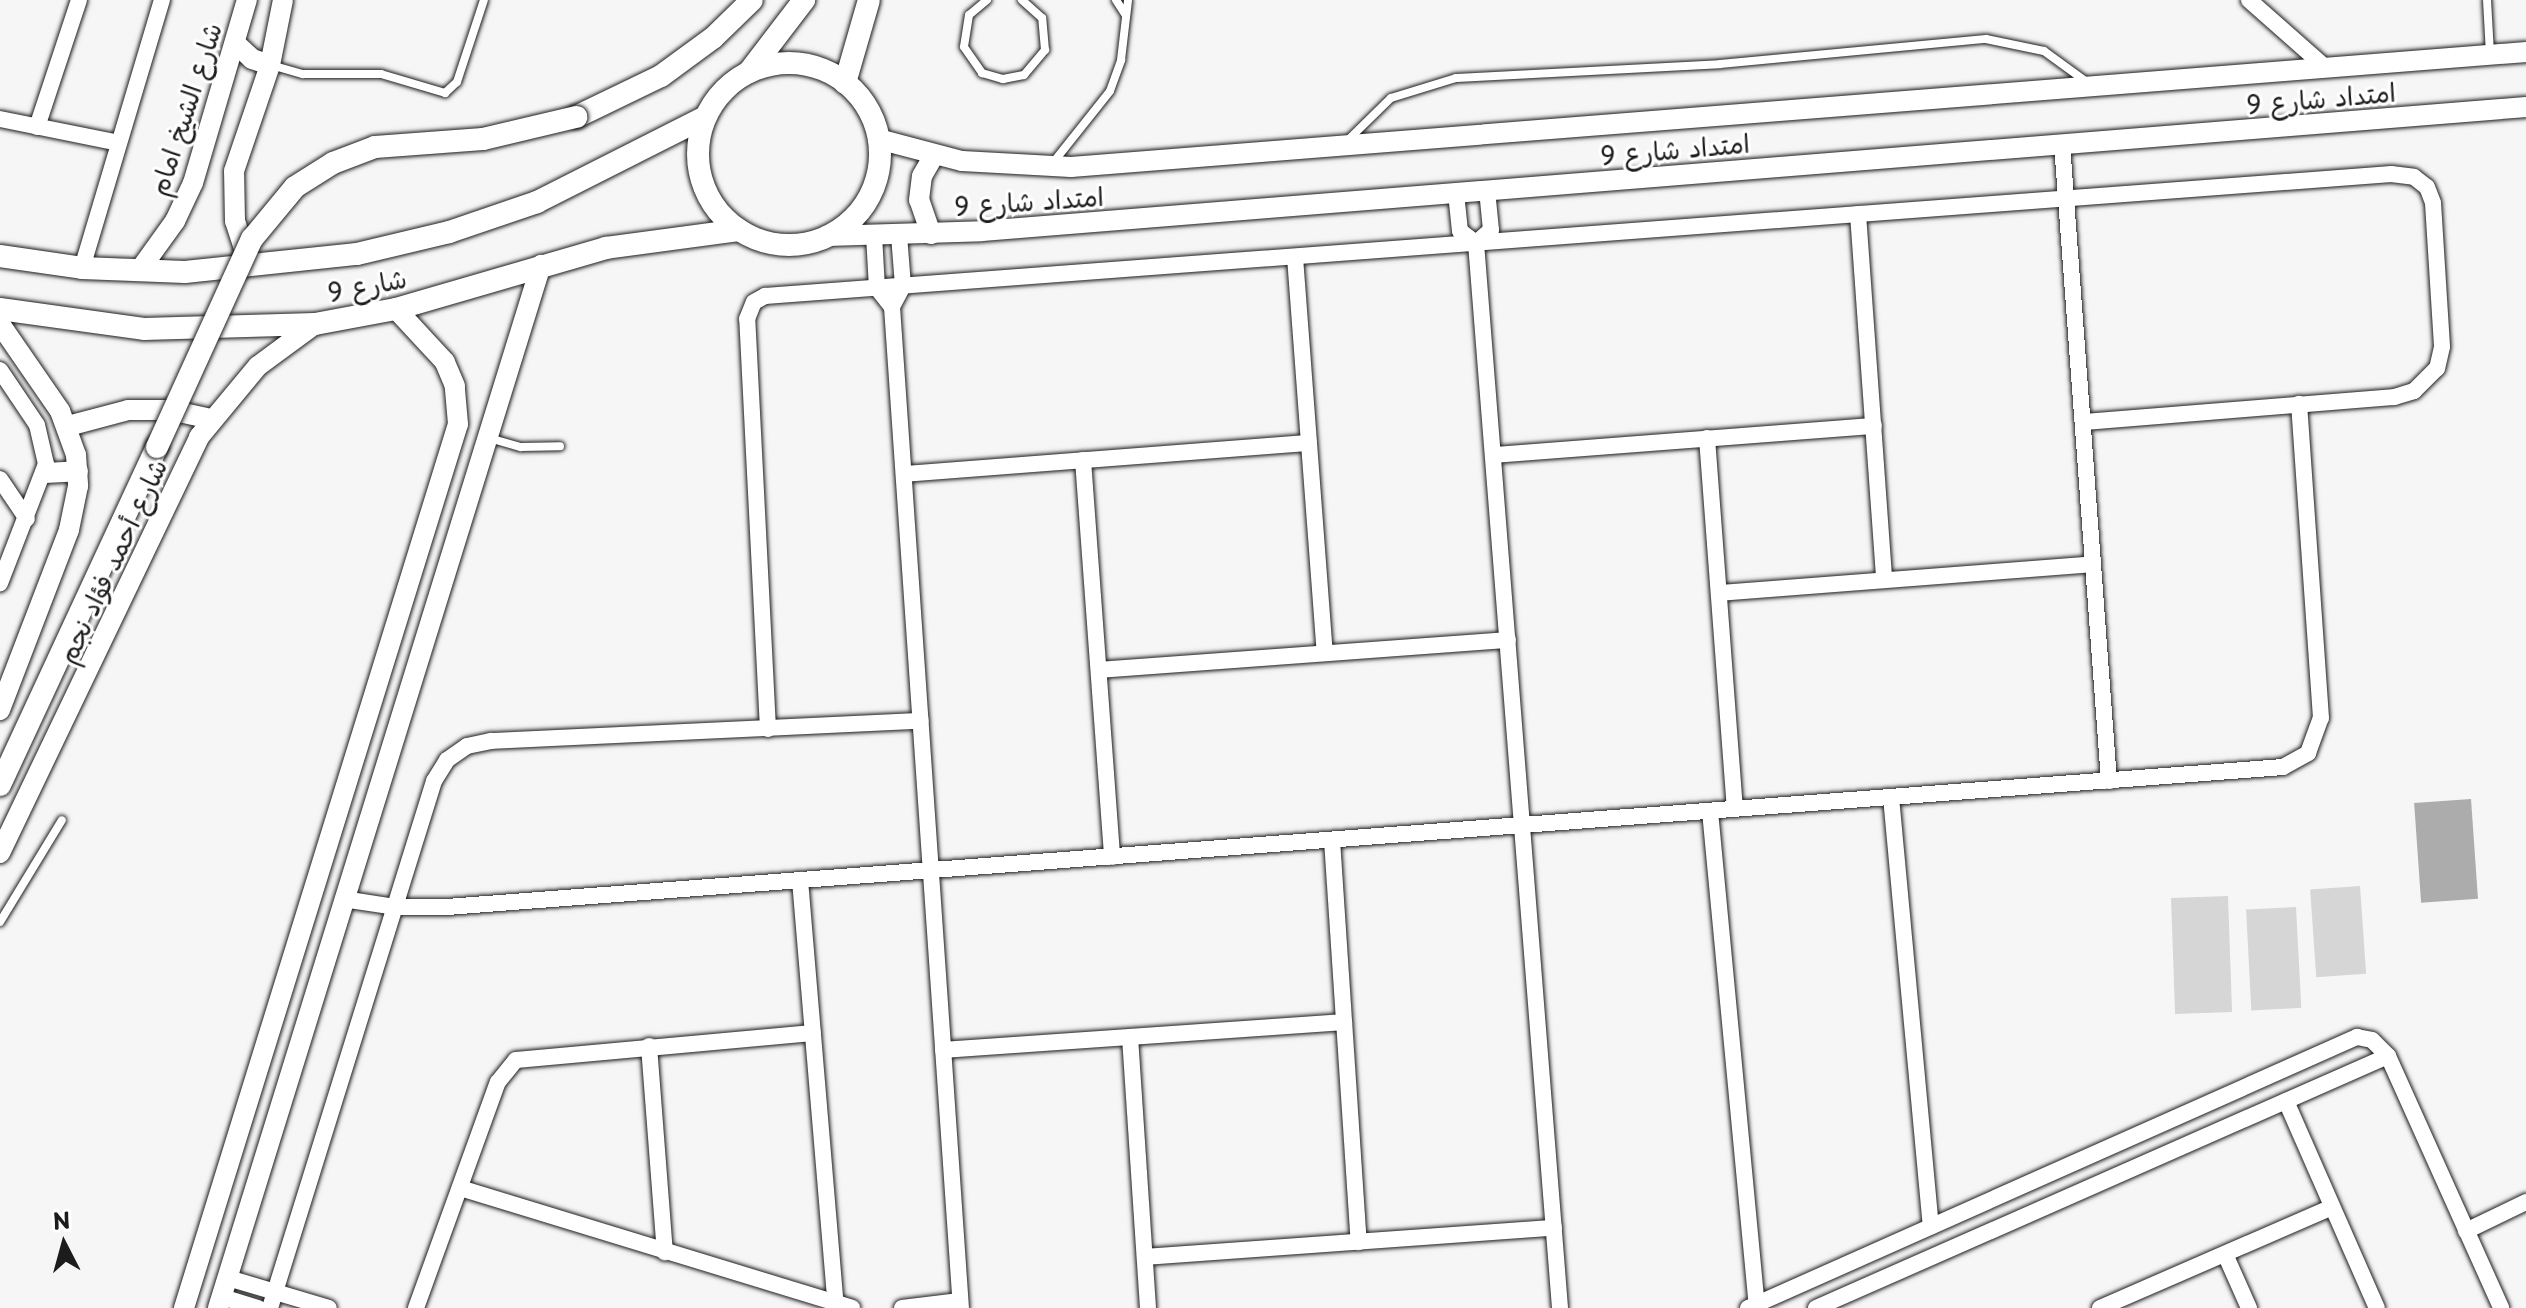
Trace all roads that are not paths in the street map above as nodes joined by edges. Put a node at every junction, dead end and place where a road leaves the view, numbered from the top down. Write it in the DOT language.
graph roads {
  1 [pos="79,0"];
  2 [pos="162,0"];
  3 [pos="247,0"];
  4 [pos="283,0"];
  5 [pos="484,0"];
  6 [pos="752,0"];
  7 [pos="804,0"];
  8 [pos="869,0"];
  9 [pos="968,0"];
  10 [pos="987,0"];
  11 [pos="1116,0"];
  12 [pos="1128,0"];
  13 [pos="2249,0"];
  14 [pos="2487,0"];
  15 [pos="1026,1"];
  16 [pos="1125,14"];
  17 [pos="969,15"];
  18 [pos="235,43"];
  19 [pos="2526,52"];
  20 [pos="2490,55"];
  21 [pos="270,65"];
  22 [pos="2326,68"];
  23 [pos="748,73"];
  24 [pos="845,83"];
  25 [pos="2091,86"];
  26 [pos="2526,107"];
  27 [pos="705,117"];
  28 [pos="0,119"];
  29 [pos="37,127"];
  30 [pos="878,139"];
  31 [pos="119,143"];
  32 [pos="2062,144"];
  33 [pos="1343,146"];
  34 [pos="934,155"];
  35 [pos="1049,168"];
  36 [pos="1487,190"];
  37 [pos="1456,193"];
  38 [pos="2066,199"];
  39 [pos="1858,214"];
  40 [pos="739,230"];
  41 [pos="931,234"];
  42 [pos="874,235"];
  43 [pos="899,235"];
  44 [pos="827,236"];
  45 [pos="1476,243"];
  46 [pos="0,256"];
  47 [pos="1295,257"];
  48 [pos="541,265"];
  49 [pos="82,268"];
  50 [pos="251,268"];
  51 [pos="139,271"];
  52 [pos="903,286"];
  53 [pos="877,288"];
  54 [pos="892,307"];
  55 [pos="0,309"];
  56 [pos="396,309"];
  57 [pos="0,324"];
  58 [pos="315,324"];
  59 [pos="0,370"];
  60 [pos="2299,404"];
  61 [pos="211,419"];
  62 [pos="2083,422"];
  63 [pos="68,426"];
  64 [pos="1874,426"];
  65 [pos="484,436"];
  66 [pos="1707,438"];
  67 [pos="1309,443"];
  68 [pos="560,446"];
  69 [pos="1494,455"];
  70 [pos="1083,460"];
  71 [pos="78,471"];
  72 [pos="45,473"];
  73 [pos="904,474"];
  74 [pos="0,479"];
  75 [pos="27,519"];
  76 [pos="424,535"];
  77 [pos="451,545"];
  78 [pos="2093,564"];
  79 [pos="1884,580"];
  80 [pos="0,583"];
  81 [pos="1719,593"];
  82 [pos="1508,640"];
  83 [pos="1325,653"];
  84 [pos="1099,670"];
  85 [pos="0,710"];
  86 [pos="921,721"];
  87 [pos="768,729"];
  88 [pos="2109,781"];
  89 [pos="0,785"];
  90 [pos="1891,797"];
  91 [pos="1735,809"];
  92 [pos="1710,811"];
  93 [pos="62,820"];
  94 [pos="1523,825"];
  95 [pos="1332,840"];
  96 [pos="0,853"];
  97 [pos="1112,857"];
  98 [pos="931,870"];
  99 [pos="800,880"];
  100 [pos="343,899"];
  101 [pos="396,907"];
  102 [pos="0,922"];
  103 [pos="1344,1022"];
  104 [pos="813,1033"];
  105 [pos="1130,1037"];
  106 [pos="649,1046"];
  107 [pos="943,1050"];
  108 [pos="2388,1056"];
  109 [pos="2286,1101"];
  110 [pos="460,1188"];
  111 [pos="2526,1202"];
  112 [pos="2332,1207"];
  113 [pos="1931,1226"];
  114 [pos="1554,1228"];
  115 [pos="2466,1231"];
  116 [pos="1359,1242"];
  117 [pos="665,1252"];
  118 [pos="2225,1254"];
  119 [pos="1145,1257"];
  120 [pos="222,1294"];
  121 [pos="272,1300"];
  122 [pos="961,1304"];
  123 [pos="1753,1306"];
  124 [pos="844,1307"];
  125 [pos="184,1308"];
  126 [pos="258,1308"];
  127 [pos="329,1308"];
  128 [pos="416,1308"];
  129 [pos="902,1308"];
  130 [pos="1148,1308"];
  131 [pos="1560,1308"];
  132 [pos="1816,1308"];
  133 [pos="2100,1308"];
  134 [pos="2249,1308"];
  135 [pos="2377,1308"];
  136 [pos="2501,1308"];
  1 -- 29 [label="street"];
  2 -- 31 [label="street"];
  3 -- 18 [label="street, شارع الشيخ امام"];
  4 -- 21 [label="street"];
  5 -- 21 [label="lane"];
  6 -- 89 [label="main road, bridge"];
  7 -- 23 [label="main road"];
  8 -- 24 [label="main road"];
  9 -- 17 [label="lane"];
  10 -- 17 [label="lane"];
  11 -- 16 [label="lane"];
  12 -- 16 [label="lane"];
  13 -- 22 [label="street"];
  14 -- 20 [label="lane"];
  15 -- 17 [label="lane"];
  16 -- 35 [label="lane"];
  18 -- 21 [label="street"];
  18 -- 51 [label="street, شارع الشيخ امام"];
  19 -- 20 [label="street, امتداد شارع 9"];
  20 -- 22 [label="street, امتداد شارع 9"];
  21 -- 50 [label="street"];
  22 -- 25 [label="street, امتداد شارع 9"];
  23 -- 24 [label="main road"];
  23 -- 27 [label="main road"];
  24 -- 30 [label="main road"];
  25 -- 33 [label="street, امتداد شارع 9"];
  25 -- 33 [label="lane"];
  26 -- 32 [label="street, امتداد شارع 9"];
  27 -- 40 [label="main road"];
  27 -- 50 [label="main road, شارع 9"];
  28 -- 29 [label="street"];
  29 -- 31 [label="street"];
  30 -- 34 [label="street, امتداد شارع 9"];
  30 -- 44 [label="main road"];
  31 -- 49 [label="street"];
  32 -- 36 [label="street, امتداد شارع 9"];
  32 -- 38 [label="street"];
  33 -- 35 [label="street, امتداد شارع 9"];
  34 -- 35 [label="street, امتداد شارع 9"];
  34 -- 41 [label="street"];
  36 -- 37 [label="street, امتداد شارع 9"];
  36 -- 45 [label="street"];
  37 -- 41 [label="street, امتداد شارع 9"];
  37 -- 45 [label="street"];
  38 -- 39 [label="street"];
  38 -- 60 [label="street"];
  38 -- 62 [label="street"];
  39 -- 45 [label="street"];
  39 -- 64 [label="street"];
  40 -- 44 [label="main road"];
  40 -- 48 [label="main road, شارع 9"];
  41 -- 43 [label="street, امتداد شارع 9"];
  42 -- 43 [label="street, امتداد شارع 9"];
  42 -- 44 [label="street, امتداد شارع 9"];
  42 -- 53 [label="street"];
  43 -- 52 [label="street"];
  45 -- 47 [label="street"];
  45 -- 69 [label="street"];
  46 -- 49 [label="main road, شارع 9"];
  47 -- 52 [label="street"];
  47 -- 67 [label="street"];
  48 -- 56 [label="main road, شارع 9"];
  48 -- 65 [label="street"];
  49 -- 51 [label="main road, شارع 9"];
  50 -- 51 [label="main road, شارع 9"];
  52 -- 53 [label="street"];
  52 -- 54 [label="street"];
  53 -- 54 [label="street"];
  53 -- 87 [label="street"];
  54 -- 73 [label="street"];
  55 -- 58 [label="main road, شارع 9"];
  56 -- 58 [label="main road, شارع 9"];
  56 -- 76 [label="street"];
  57 -- 63 [label="street, شارع أحمد فؤاد نجم"];
  58 -- 61 [label="street, شارع أحمد فؤاد نجم"];
  59 -- 72 [label="street"];
  60 -- 62 [label="street"];
  60 -- 88 [label="street"];
  61 -- 63 [label="street"];
  61 -- 96 [label="street, شارع أحمد فؤاد نجم"];
  62 -- 78 [label="street"];
  63 -- 71 [label="street, شارع أحمد فؤاد نجم"];
  64 -- 66 [label="street"];
  64 -- 79 [label="street"];
  65 -- 68 [label="lane"];
  65 -- 77 [label="street"];
  66 -- 69 [label="street"];
  66 -- 81 [label="street"];
  67 -- 70 [label="street"];
  67 -- 83 [label="street"];
  69 -- 82 [label="street"];
  70 -- 73 [label="street"];
  70 -- 84 [label="street"];
  71 -- 72 [label="street"];
  71 -- 85 [label="street, شارع أحمد فؤاد نجم"];
  72 -- 75 [label="street"];
  73 -- 86 [label="street"];
  74 -- 75 [label="street"];
  75 -- 80 [label="street"];
  76 -- 77 [label="street"];
  76 -- 125 [label="street"];
  77 -- 100 [label="street"];
  78 -- 79 [label="street"];
  78 -- 88 [label="street"];
  79 -- 81 [label="street"];
  81 -- 91 [label="street"];
  82 -- 83 [label="street"];
  82 -- 94 [label="street"];
  83 -- 84 [label="street"];
  84 -- 97 [label="street"];
  86 -- 87 [label="street"];
  86 -- 98 [label="street"];
  87 -- 101 [label="street"];
  88 -- 90 [label="street"];
  90 -- 91 [label="street"];
  90 -- 113 [label="street"];
  91 -- 92 [label="street"];
  92 -- 94 [label="street"];
  92 -- 123 [label="street"];
  93 -- 102 [label="lane"];
  94 -- 95 [label="street"];
  94 -- 114 [label="street"];
  95 -- 97 [label="street"];
  95 -- 103 [label="street"];
  97 -- 98 [label="street"];
  98 -- 99 [label="street"];
  98 -- 107 [label="street"];
  99 -- 101 [label="street"];
  99 -- 104 [label="street"];
  100 -- 101 [label="street"];
  100 -- 120 [label="street"];
  101 -- 121 [label="street"];
  103 -- 105 [label="street"];
  103 -- 116 [label="street"];
  104 -- 106 [label="street"];
  104 -- 124 [label="street"];
  105 -- 107 [label="street"];
  105 -- 119 [label="street"];
  106 -- 110 [label="street"];
  106 -- 117 [label="street"];
  107 -- 122 [label="street"];
  108 -- 109 [label="street"];
  108 -- 113 [label="street"];
  108 -- 115 [label="street"];
  109 -- 112 [label="street"];
  109 -- 132 [label="street"];
  110 -- 117 [label="street"];
  110 -- 128 [label="street"];
  111 -- 115 [label="street"];
  112 -- 118 [label="street"];
  112 -- 135 [label="street"];
  113 -- 123 [label="street"];
  114 -- 116 [label="street"];
  114 -- 131 [label="street"];
  115 -- 136 [label="street"];
  116 -- 119 [label="street"];
  117 -- 124 [label="street"];
  118 -- 133 [label="street"];
  118 -- 134 [label="street"];
  119 -- 130 [label="street"];
  120 -- 121 [label="street"];
  120 -- 126 [label="street"];
  121 -- 127 [label="street"];
  122 -- 129 [label="street"];
}
